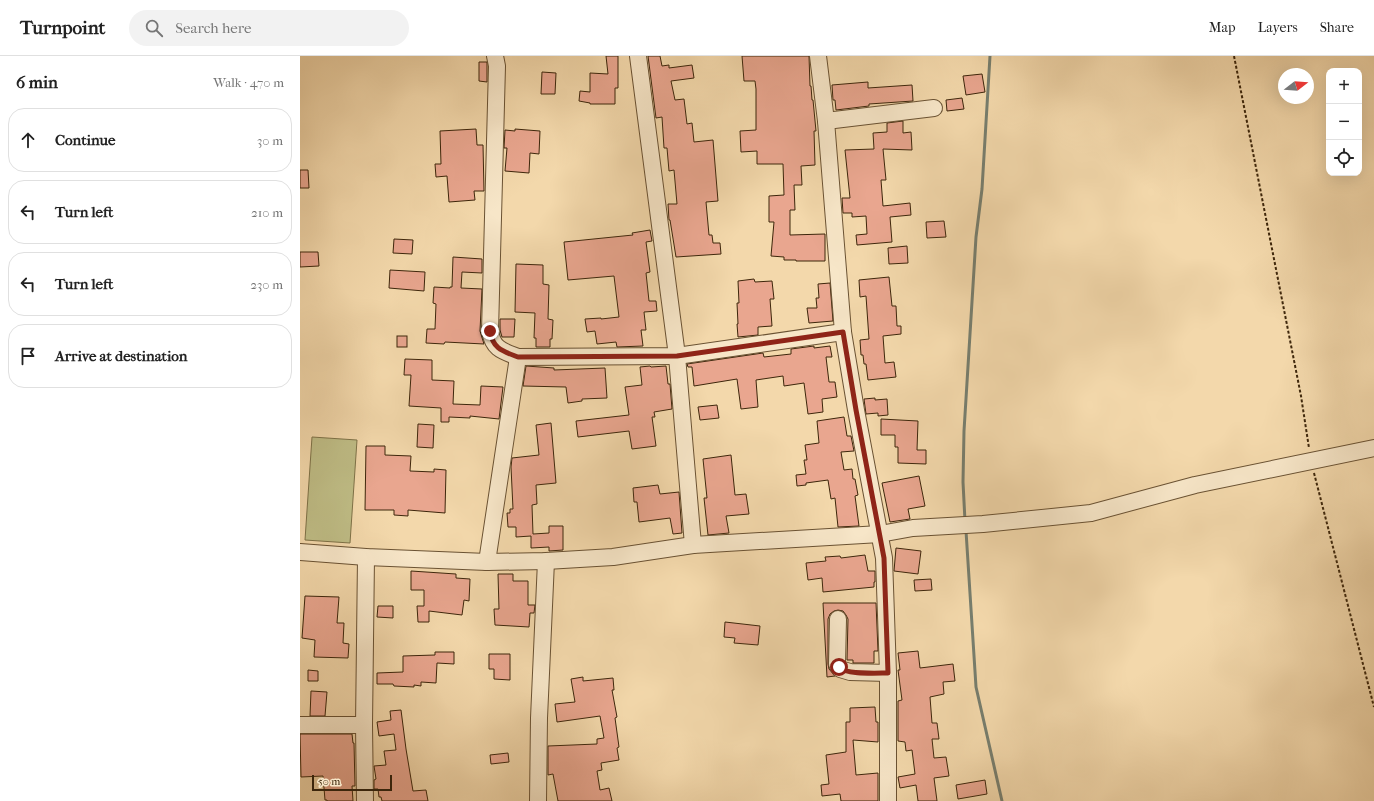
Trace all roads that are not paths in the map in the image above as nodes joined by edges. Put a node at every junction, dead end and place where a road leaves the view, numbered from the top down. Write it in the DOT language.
graph roads {
  1 [pos="495,56"];
  2 [pos="638,56"];
  3 [pos="818,56"];
  4 [pos="934,108"];
  5 [pos="826,121"];
  6 [pos="843,332"];
  7 [pos="677,356"];
  8 [pos="518,357"];
  9 [pos="1374,448"];
  10 [pos="880,534"];
  11 [pos="693,545"];
  12 [pos="300,552"];
  13 [pos="366,557"];
  14 [pos="546,561"];
  15 [pos="487,562"];
  16 [pos="838,619"];
  17 [pos="888,673"];
  18 [pos="300,725"];
  19 [pos="364,726"];
  20 [pos="365,801"];
  21 [pos="538,801"];
  22 [pos="888,801"];
  1 -- 8 [label="street"];
  2 -- 7 [label="street"];
  3 -- 5 [label="street"];
  4 -- 5 [label="street"];
  5 -- 6 [label="street"];
  6 -- 7 [label="street"];
  6 -- 10 [label="street"];
  7 -- 8 [label="street"];
  7 -- 11 [label="street"];
  8 -- 15 [label="street"];
  9 -- 10 [label="street"];
  10 -- 11 [label="street"];
  10 -- 17 [label="street"];
  11 -- 14 [label="street"];
  12 -- 13 [label="street"];
  13 -- 15 [label="street"];
  13 -- 19 [label="street"];
  14 -- 15 [label="street"];
  14 -- 21 [label="street"];
  16 -- 17 [label="street"];
  17 -- 22 [label="street"];
  18 -- 19 [label="street"];
  19 -- 20 [label="street"];
}
